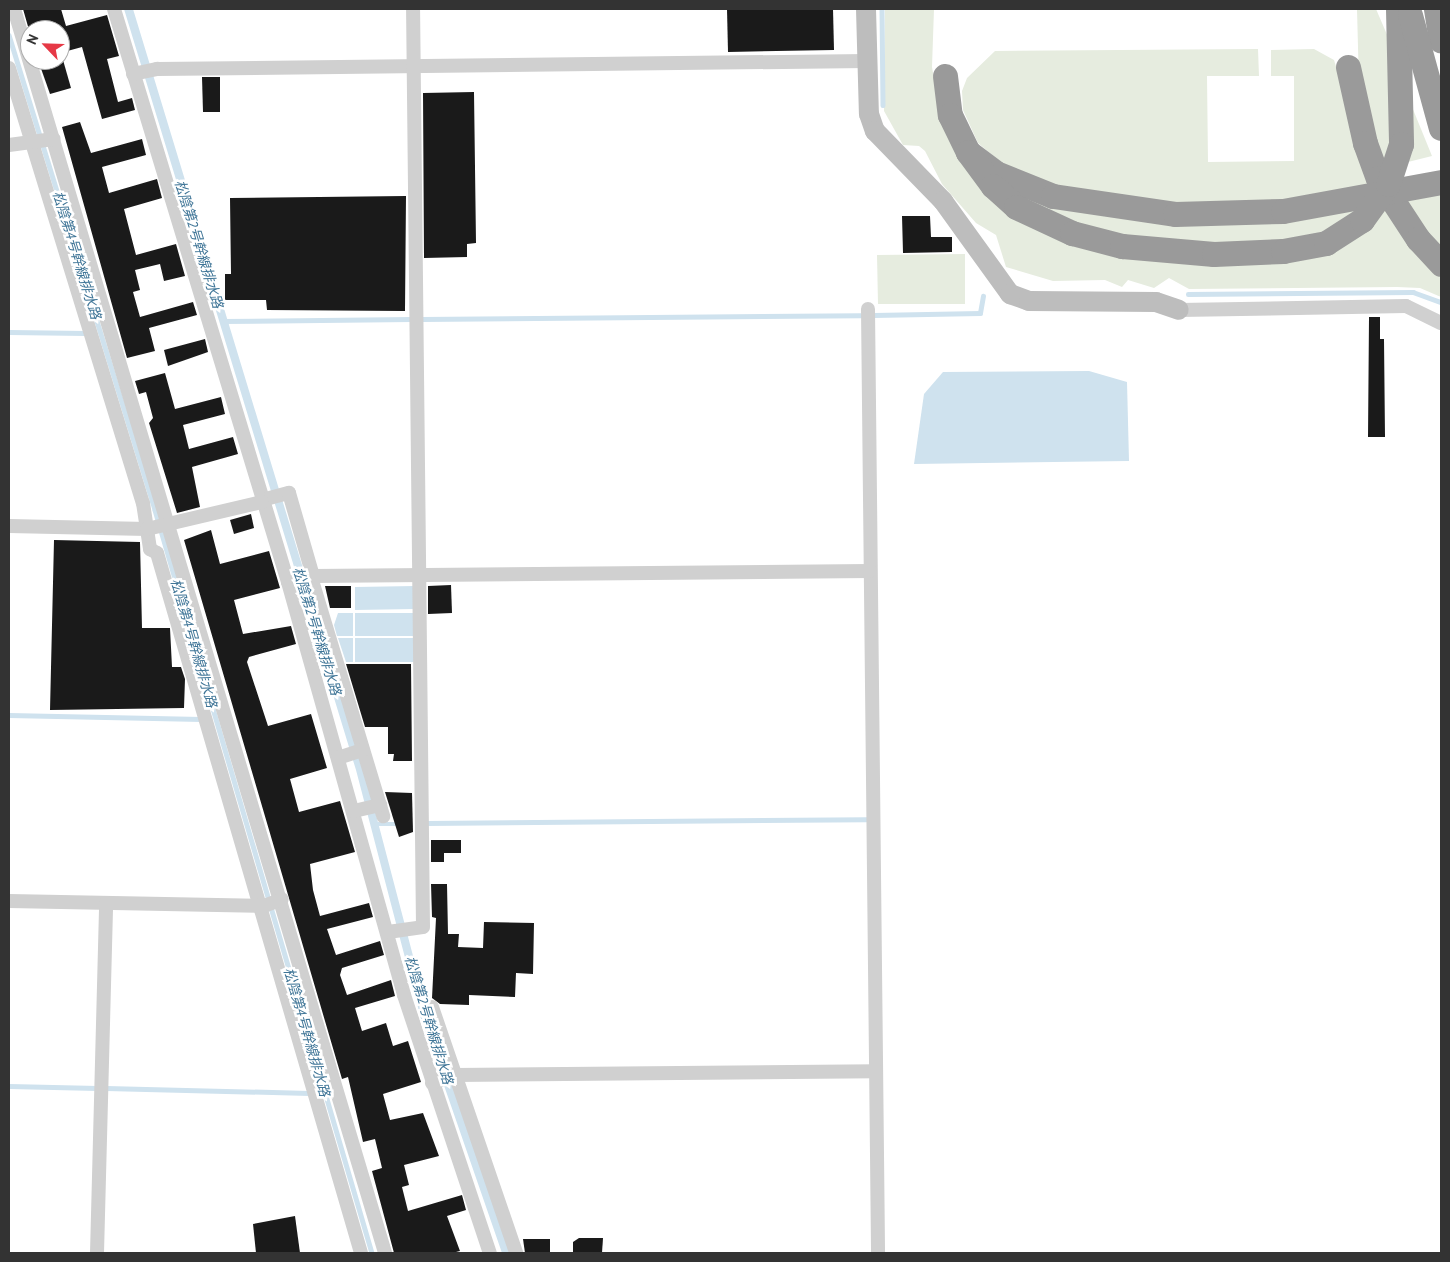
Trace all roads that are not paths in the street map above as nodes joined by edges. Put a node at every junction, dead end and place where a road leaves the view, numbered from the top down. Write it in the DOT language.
graph roads {
  1 [pos="14,9"];
  2 [pos="114,9"];
  3 [pos="413,9"];
  4 [pos="866,9"];
  5 [pos="1398,9"];
  6 [pos="1408,9"];
  7 [pos="1436,9"];
  8 [pos="1441,41"];
  9 [pos="867,61"];
  10 [pos="414,67"];
  11 [pos="1348,67"];
  12 [pos="9,68"];
  13 [pos="136,73"];
  14 [pos="945,76"];
  15 [pos="1441,127"];
  16 [pos="52,140"];
  17 [pos="9,145"];
  18 [pos="34,145"];
  19 [pos="968,152"];
  20 [pos="1441,182"];
  21 [pos="1441,264"];
  22 [pos="868,309"];
  23 [pos="1179,310"];
  24 [pos="1441,323"];
  25 [pos="264,501"];
  26 [pos="9,526"];
  27 [pos="170,526"];
  28 [pos="149,528"];
  29 [pos="870,571"];
  30 [pos="421,575"];
  31 [pos="311,577"];
  32 [pos="290,582"];
  33 [pos="363,751"];
  34 [pos="341,757"];
  35 [pos="357,811"];
  36 [pos="280,900"];
  37 [pos="9,901"];
  38 [pos="106,903"];
  39 [pos="262,906"];
  40 [pos="391,932"];
  41 [pos="432,1007"];
  42 [pos="876,1071"];
  43 [pos="453,1075"];
  44 [pos="435,1082"];
  45 [pos="97,1253"];
  46 [pos="361,1253"];
  47 [pos="385,1253"];
  48 [pos="490,1253"];
  49 [pos="516,1253"];
  50 [pos="878,1253"];
  1 -- 16 [label="street"];
  2 -- 13 [label="street"];
  3 -- 10 [label="street"];
  4 -- 9 [label="street"];
  5 -- 19 [label="highway, bridge"];
  6 -- 15 [label="highway"];
  7 -- 8 [label="highway"];
  9 -- 10 [label="street"];
  9 -- 23 [label="street"];
  10 -- 13 [label="street"];
  10 -- 30 [label="street"];
  11 -- 21 [label="highway"];
  12 -- 18 [label="street"];
  13 -- 25 [label="street"];
  14 -- 19 [label="highway"];
  16 -- 18 [label="street"];
  16 -- 27 [label="street"];
  17 -- 18 [label="street"];
  18 -- 28 [label="street"];
  19 -- 20 [label="highway, bridge"];
  22 -- 29 [label="street"];
  23 -- 24 [label="street"];
  25 -- 27 [label="street"];
  25 -- 31 [label="street"];
  25 -- 32 [label="street"];
  26 -- 28 [label="street"];
  27 -- 28 [label="street"];
  27 -- 36 [label="street"];
  28 -- 39 [label="street"];
  29 -- 30 [label="street"];
  29 -- 42 [label="street"];
  30 -- 31 [label="street"];
  30 -- 40 [label="street"];
  31 -- 32 [label="street"];
  31 -- 33 [label="street"];
  32 -- 34 [label="street"];
  33 -- 34 [label="street"];
  33 -- 35 [label="street"];
  34 -- 35 [label="street"];
  35 -- 40 [label="street"];
  36 -- 39 [label="street"];
  36 -- 47 [label="street"];
  37 -- 38 [label="street"];
  38 -- 39 [label="street"];
  38 -- 45 [label="street"];
  39 -- 46 [label="street"];
  40 -- 44 [label="street"];
  41 -- 43 [label="street"];
  42 -- 43 [label="street"];
  42 -- 50 [label="street"];
  43 -- 44 [label="street"];
  43 -- 49 [label="street"];
  44 -- 48 [label="street"];
}
